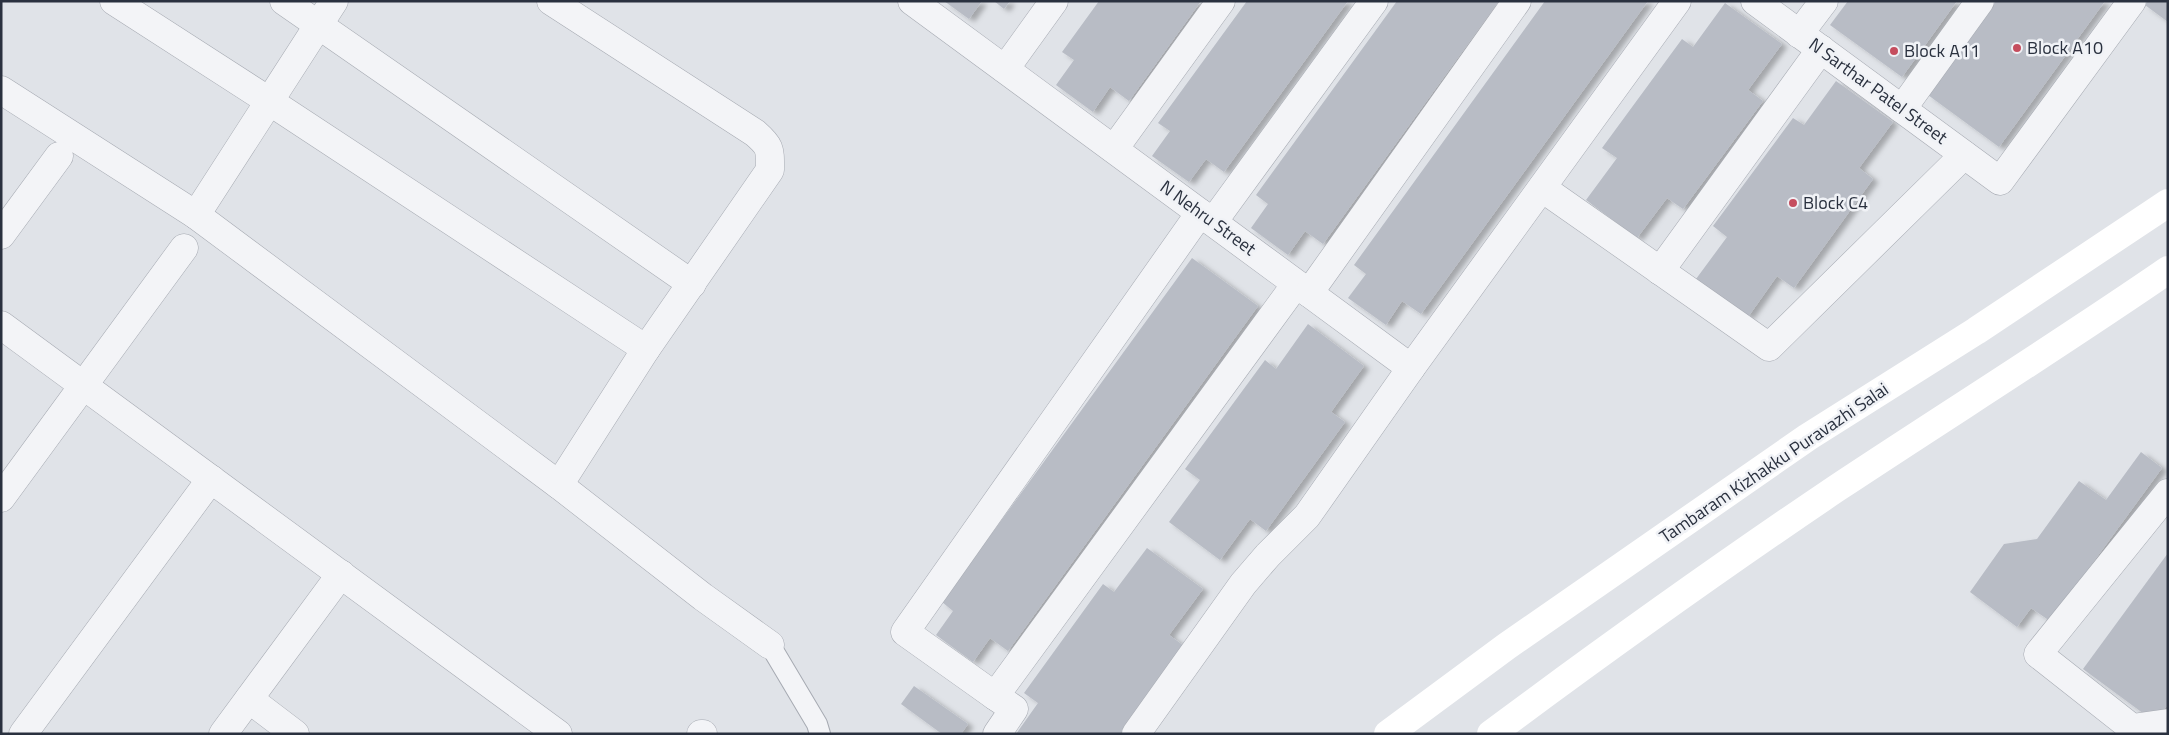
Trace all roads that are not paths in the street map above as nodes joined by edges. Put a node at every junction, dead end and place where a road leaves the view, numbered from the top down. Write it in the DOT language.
graph roads {
  1 [pos="114,1"];
  2 [pos="284,1"];
  3 [pos="334,1"];
  4 [pos="551,1"];
  5 [pos="912,1"];
  6 [pos="1054,1"];
  7 [pos="1221,1"];
  8 [pos="1374,1"];
  9 [pos="1517,1"];
  10 [pos="1677,1"];
  11 [pos="1755,1"];
  12 [pos="1824,1"];
  13 [pos="1980,1"];
  14 [pos="2132,1"];
  15 [pos="319,24"];
  16 [pos="1810,42"];
  17 [pos="1005,69"];
  18 [pos="1,90"];
  19 [pos="270,101"];
  20 [pos="1902,109"];
  21 [pos="1114,149"];
  22 [pos="1964,155"];
  23 [pos="59,156"];
  24 [pos="1542,188"];
  25 [pos="2168,203"];
  26 [pos="196,215"];
  27 [pos="1206,218"];
  28 [pos="1,235"];
  29 [pos="184,248"];
  30 [pos="2168,270"];
  31 [pos="1660,271"];
  32 [pos="692,284"];
  33 [pos="1303,288"];
  34 [pos="1,325"];
  35 [pos="646,349"];
  36 [pos="1411,368"];
  37 [pos="84,385"];
  38 [pos="211,479"];
  39 [pos="559,485"];
  40 [pos="2168,493"];
  41 [pos="1,498"];
  42 [pos="341,574"];
  43 [pos="770,645"];
  44 [pos="995,696"];
  45 [pos="248,699"];
  46 [pos="2168,723"];
  47 [pos="23,734"];
  48 [pos="223,734"];
  49 [pos="294,734"];
  50 [pos="558,734"];
  51 [pos="820,734"];
  52 [pos="996,734"];
  53 [pos="1136,734"];
  54 [pos="1388,734"];
  55 [pos="1491,734"];
  1 -- 19 [label="street"];
  2 -- 15 [label="street"];
  3 -- 15 [label="street"];
  4 -- 32 [label="street"];
  5 -- 17 [label="street, N Nehru Street"];
  6 -- 17 [label="street"];
  7 -- 21 [label="street"];
  8 -- 27 [label="street"];
  9 -- 33 [label="street"];
  10 -- 24 [label="street"];
  11 -- 16 [label="street, N Sarthar Patel Street"];
  12 -- 16 [label="street"];
  13 -- 20 [label="street"];
  14 -- 22 [label="street, N Sarthar Patel Street"];
  15 -- 19 [label="street"];
  15 -- 32 [label="street"];
  16 -- 20 [label="street, N Sarthar Patel Street"];
  16 -- 31 [label="street"];
  17 -- 21 [label="street, N Nehru Street"];
  18 -- 26 [label="street"];
  19 -- 26 [label="street"];
  19 -- 35 [label="street"];
  20 -- 22 [label="street, N Sarthar Patel Street"];
  21 -- 27 [label="street, N Nehru Street"];
  22 -- 31 [label="street"];
  23 -- 28 [label="street"];
  24 -- 31 [label="street"];
  24 -- 36 [label="street"];
  25 -- 54 [label="main road, Tambaram Kizhakku Puravazhi Salai"];
  26 -- 39 [label="street"];
  27 -- 33 [label="street, N Nehru Street"];
  27 -- 44 [label="street"];
  29 -- 37 [label="street"];
  30 -- 55 [label="main road"];
  32 -- 35 [label="street"];
  33 -- 36 [label="street, N Nehru Street"];
  33 -- 44 [label="street"];
  34 -- 37 [label="street"];
  35 -- 39 [label="street"];
  36 -- 53 [label="street"];
  37 -- 38 [label="street"];
  37 -- 41 [label="street"];
  38 -- 42 [label="street"];
  38 -- 47 [label="street"];
  39 -- 43 [label="street"];
  40 -- 46 [label="street"];
  42 -- 45 [label="street"];
  42 -- 50 [label="street"];
  43 -- 51 [label="lane"];
  44 -- 52 [label="street"];
  45 -- 48 [label="street"];
  45 -- 49 [label="street"];
}
